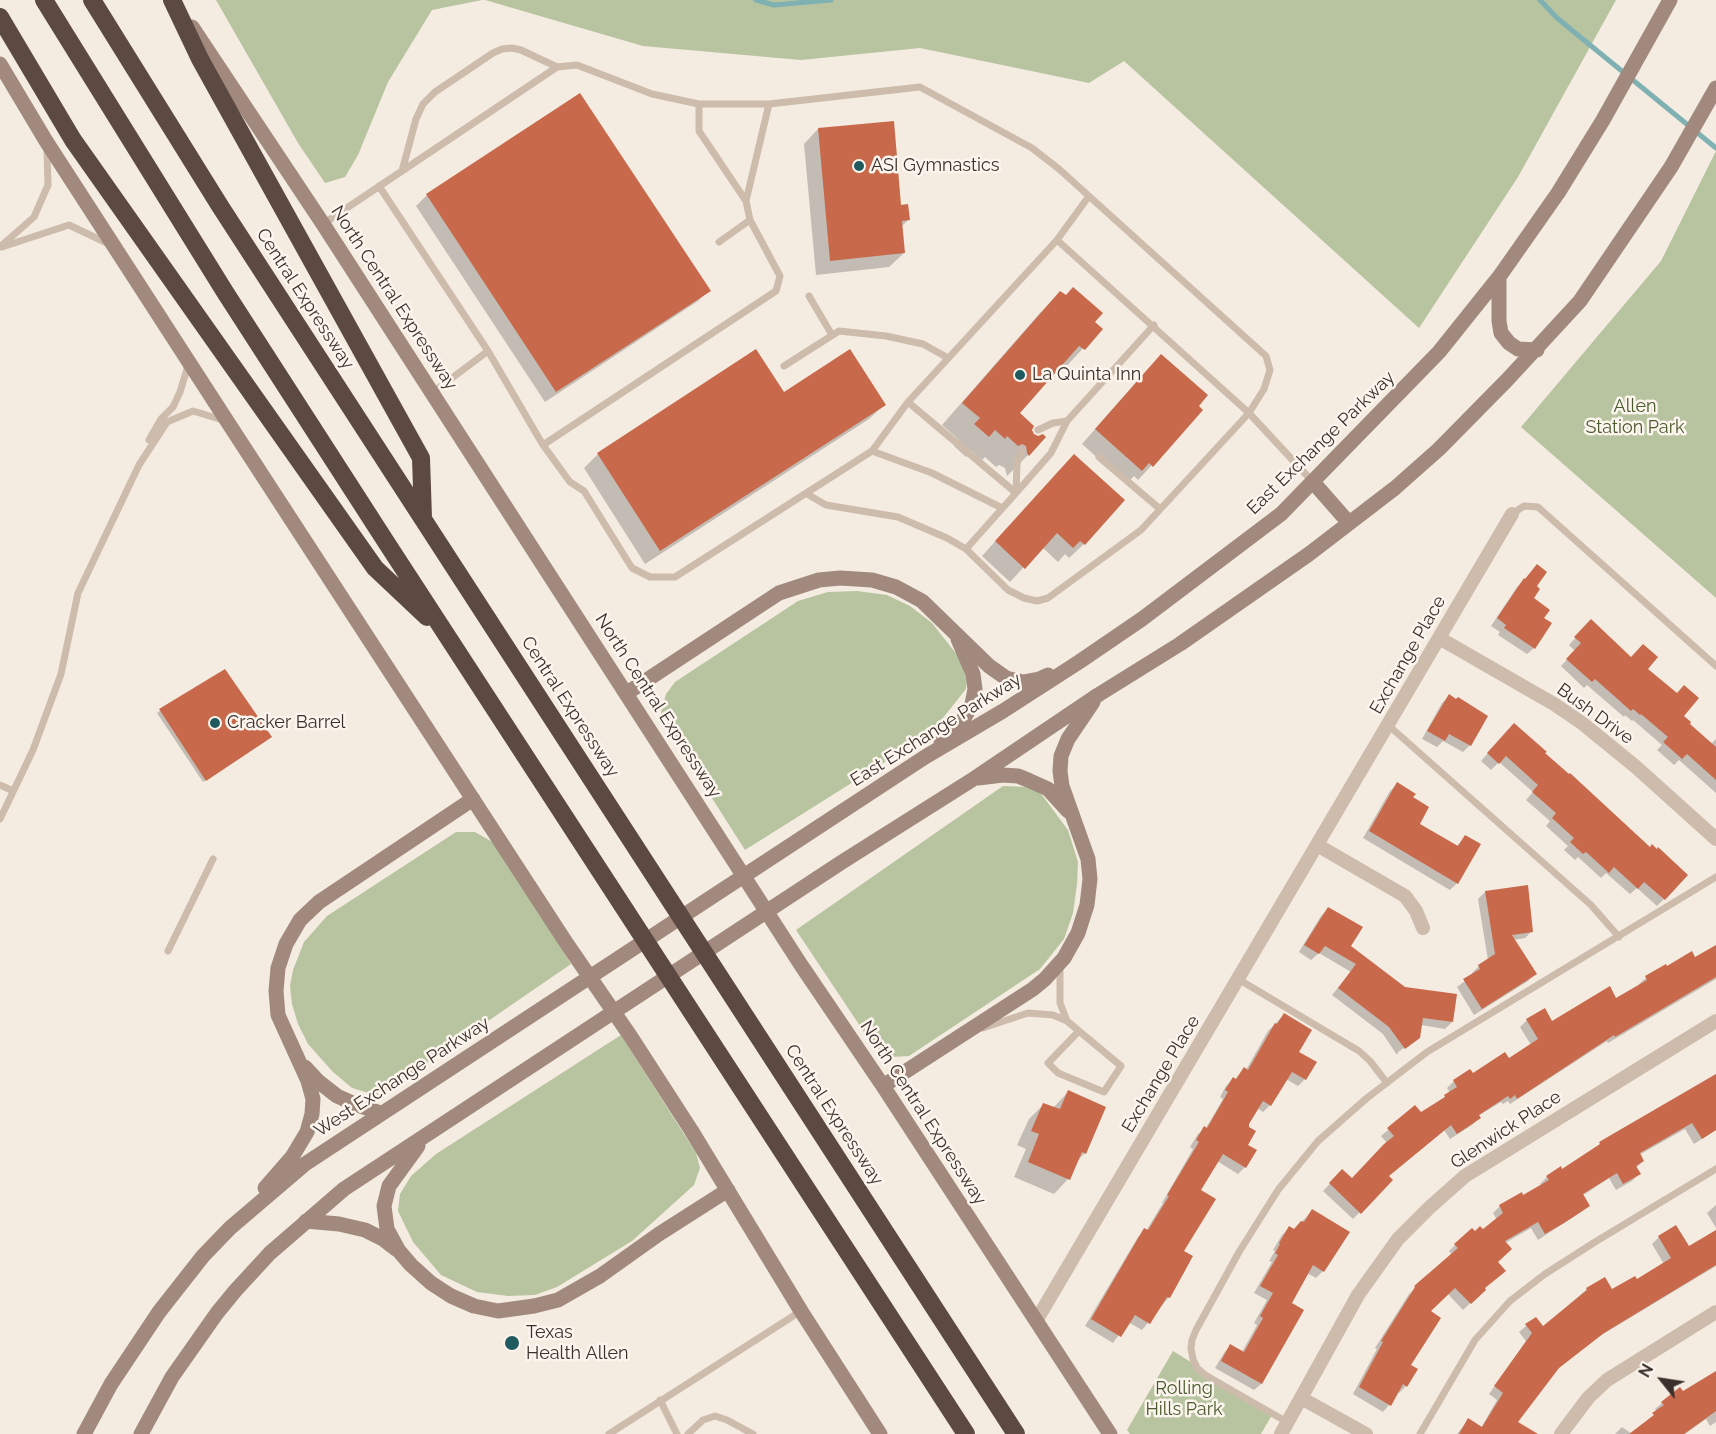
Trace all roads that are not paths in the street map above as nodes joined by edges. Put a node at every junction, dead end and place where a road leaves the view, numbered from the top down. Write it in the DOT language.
graph roads {
  1 [pos="45,0"];
  2 [pos="93,0"];
  3 [pos="173,0"];
  4 [pos="1670,0"];
  5 [pos="0,16"];
  6 [pos="0,64"];
  7 [pos="557,67"];
  8 [pos="1716,88"];
  9 [pos="699,104"];
  10 [pos="769,104"];
  11 [pos="46,141"];
  12 [pos="402,171"];
  13 [pos="379,186"];
  14 [pos="1089,196"];
  15 [pos="746,201"];
  16 [pos="750,220"];
  17 [pos="323,224"];
  18 [pos="1057,240"];
  19 [pos="719,242"];
  20 [pos="0,247"];
  21 [pos="114,247"];
  22 [pos="1499,277"];
  23 [pos="809,297"];
  24 [pos="1154,325"];
  25 [pos="832,335"];
  26 [pos="1537,350"];
  27 [pos="488,351"];
  28 [pos="186,357"];
  29 [pos="948,358"];
  30 [pos="784,366"];
  31 [pos="432,393"];
  32 [pos="908,402"];
  33 [pos="1249,413"];
  34 [pos="227,421"];
  35 [pos="1067,421"];
  36 [pos="1038,430"];
  37 [pos="543,445"];
  38 [pos="1022,450"];
  39 [pos="872,451"];
  40 [pos="1099,457"];
  41 [pos="139,465"];
  42 [pos="1313,482"];
  43 [pos="1016,493"];
  44 [pos="807,494"];
  45 [pos="1002,508"];
  46 [pos="1160,509"];
  47 [pos="1512,513"];
  48 [pos="423,519"];
  49 [pos="1349,523"];
  50 [pos="966,549"];
  51 [pos="955,631"];
  52 [pos="449,638"];
  53 [pos="1439,638"];
  54 [pos="1078,662"];
  55 [pos="1716,666"];
  56 [pos="627,693"];
  57 [pos="1098,695"];
  58 [pos="1388,725"];
  59 [pos="925,757"];
  60 [pos="975,778"];
  61 [pos="0,785"];
  62 [pos="13,791"];
  63 [pos="473,799"];
  64 [pos="1072,816"];
  65 [pos="0,819"];
  66 [pos="815,831"];
  67 [pos="1716,838"];
  68 [pos="1317,845"];
  69 [pos="213,859"];
  70 [pos="1716,877"];
  71 [pos="1423,928"];
  72 [pos="1619,937"];
  73 [pos="168,951"];
  74 [pos="1060,962"];
  75 [pos="1238,979"];
  76 [pos="1067,1021"];
  77 [pos="1716,1021"];
  78 [pos="1079,1031"];
  79 [pos="965,1034"];
  80 [pos="301,1062"];
  81 [pos="1387,1083"];
  82 [pos="883,1086"];
  83 [pos="381,1113"];
  84 [pos="430,1132"];
  85 [pos="1716,1169"];
  86 [pos="728,1190"];
  87 [pos="306,1221"];
  88 [pos="230,1228"];
  89 [pos="399,1251"];
  90 [pos="801,1311"];
  91 [pos="1716,1312"];
  92 [pos="1036,1321"];
  93 [pos="1301,1398"];
  94 [pos="660,1400"];
  95 [pos="1284,1428"];
  96 [pos="84,1434"];
  97 [pos="141,1434"];
  98 [pos="609,1434"];
  99 [pos="677,1434"];
  100 [pos="688,1434"];
  101 [pos="753,1434"];
  102 [pos="880,1434"];
  103 [pos="966,1434"];
  104 [pos="1016,1434"];
  105 [pos="1110,1434"];
  106 [pos="1366,1434"];
  107 [pos="1420,1434"];
  108 [pos="1561,1434"];
  1 -- 52 [label="highway"];
  2 -- 48 [label="highway, Central Expressway"];
  3 -- 17 [label="main road, North Central Expressway"];
  3 -- 48 [label="highway"];
  4 -- 22 [label="main road, East Exchange Parkway"];
  5 -- 52 [label="highway"];
  6 -- 11 [label="main road"];
  7 -- 9 [label="lane"];
  7 -- 12 [label="lane"];
  7 -- 12 [label="lane"];
  8 -- 26 [label="main road"];
  9 -- 10 [label="lane"];
  9 -- 15 [label="lane"];
  10 -- 14 [label="lane"];
  10 -- 15 [label="lane"];
  11 -- 20 [label="lane"];
  11 -- 21 [label="main road"];
  12 -- 13 [label="lane"];
  13 -- 17 [label="lane"];
  13 -- 27 [label="lane"];
  14 -- 18 [label="lane"];
  14 -- 33 [label="lane"];
  15 -- 16 [label="lane"];
  16 -- 19 [label="lane"];
  16 -- 37 [label="lane"];
  17 -- 31 [label="main road, North Central Expressway"];
  18 -- 24 [label="lane"];
  18 -- 29 [label="lane"];
  20 -- 21 [label="lane"];
  21 -- 28 [label="main road"];
  22 -- 26 [label="main road"];
  22 -- 42 [label="main road, East Exchange Parkway"];
  23 -- 25 [label="lane"];
  24 -- 33 [label="lane"];
  24 -- 35 [label="lane"];
  25 -- 29 [label="lane"];
  25 -- 30 [label="lane"];
  26 -- 49 [label="main road"];
  27 -- 31 [label="lane"];
  27 -- 37 [label="lane"];
  28 -- 34 [label="main road"];
  28 -- 41 [label="lane"];
  29 -- 32 [label="lane"];
  31 -- 56 [label="main road, North Central Expressway"];
  32 -- 39 [label="lane"];
  32 -- 43 [label="lane"];
  33 -- 42 [label="lane"];
  33 -- 46 [label="lane"];
  34 -- 41 [label="lane"];
  34 -- 63 [label="main road"];
  35 -- 36 [label="lane"];
  35 -- 43 [label="lane"];
  37 -- 44 [label="lane"];
  38 -- 43 [label="lane"];
  39 -- 44 [label="lane"];
  39 -- 45 [label="lane"];
  40 -- 46 [label="lane"];
  41 -- 62 [label="lane"];
  42 -- 49 [label="main road"];
  42 -- 54 [label="main road, East Exchange Parkway"];
  43 -- 45 [label="lane"];
  44 -- 50 [label="lane"];
  45 -- 50 [label="lane"];
  46 -- 50 [label="lane"];
  47 -- 53 [label="street, Exchange Place"];
  47 -- 55 [label="lane"];
  48 -- 104 [label="highway, Central Expressway"];
  49 -- 57 [label="main road"];
  51 -- 54 [label="main road"];
  51 -- 56 [label="main road"];
  51 -- 59 [label="main road"];
  52 -- 103 [label="highway"];
  53 -- 58 [label="street, Exchange Place"];
  53 -- 67 [label="street, Bush Drive"];
  54 -- 59 [label="main road, East Exchange Parkway"];
  56 -- 82 [label="main road, North Central Expressway"];
  57 -- 60 [label="main road"];
  57 -- 64 [label="main road"];
  58 -- 68 [label="street, Exchange Place"];
  58 -- 72 [label="lane"];
  59 -- 66 [label="main road, East Exchange Parkway"];
  60 -- 64 [label="main road"];
  60 -- 84 [label="main road"];
  61 -- 62 [label="lane"];
  62 -- 65 [label="lane"];
  63 -- 80 [label="main road"];
  63 -- 86 [label="main road"];
  64 -- 74 [label="main road"];
  66 -- 83 [label="main road, West Exchange Parkway"];
  68 -- 71 [label="street"];
  68 -- 75 [label="street, Exchange Place"];
  69 -- 73 [label="lane"];
  70 -- 72 [label="lane"];
  72 -- 81 [label="lane"];
  74 -- 76 [label="lane"];
  74 -- 79 [label="main road"];
  75 -- 81 [label="lane"];
  75 -- 92 [label="street, Exchange Place"];
  76 -- 78 [label="lane"];
  76 -- 79 [label="lane"];
  77 -- 93 [label="street, Glenwick Place"];
  78 -- 78 [label="lane"];
  79 -- 82 [label="main road"];
  80 -- 83 [label="main road"];
  80 -- 88 [label="main road"];
  81 -- 95 [label="lane"];
  82 -- 92 [label="main road, North Central Expressway"];
  83 -- 88 [label="main road, West Exchange Parkway"];
  84 -- 87 [label="main road"];
  84 -- 89 [label="main road"];
  85 -- 107 [label="lane"];
  86 -- 89 [label="main road"];
  86 -- 90 [label="main road"];
  87 -- 89 [label="main road"];
  87 -- 97 [label="main road"];
  88 -- 96 [label="main road, West Exchange Parkway"];
  90 -- 94 [label="lane"];
  90 -- 102 [label="main road"];
  91 -- 108 [label="street"];
  92 -- 105 [label="main road, North Central Expressway"];
  93 -- 95 [label="street, Glenwick Place"];
  93 -- 106 [label="street"];
  94 -- 98 [label="lane"];
  94 -- 99 [label="lane"];
  100 -- 101 [label="lane"];
}
